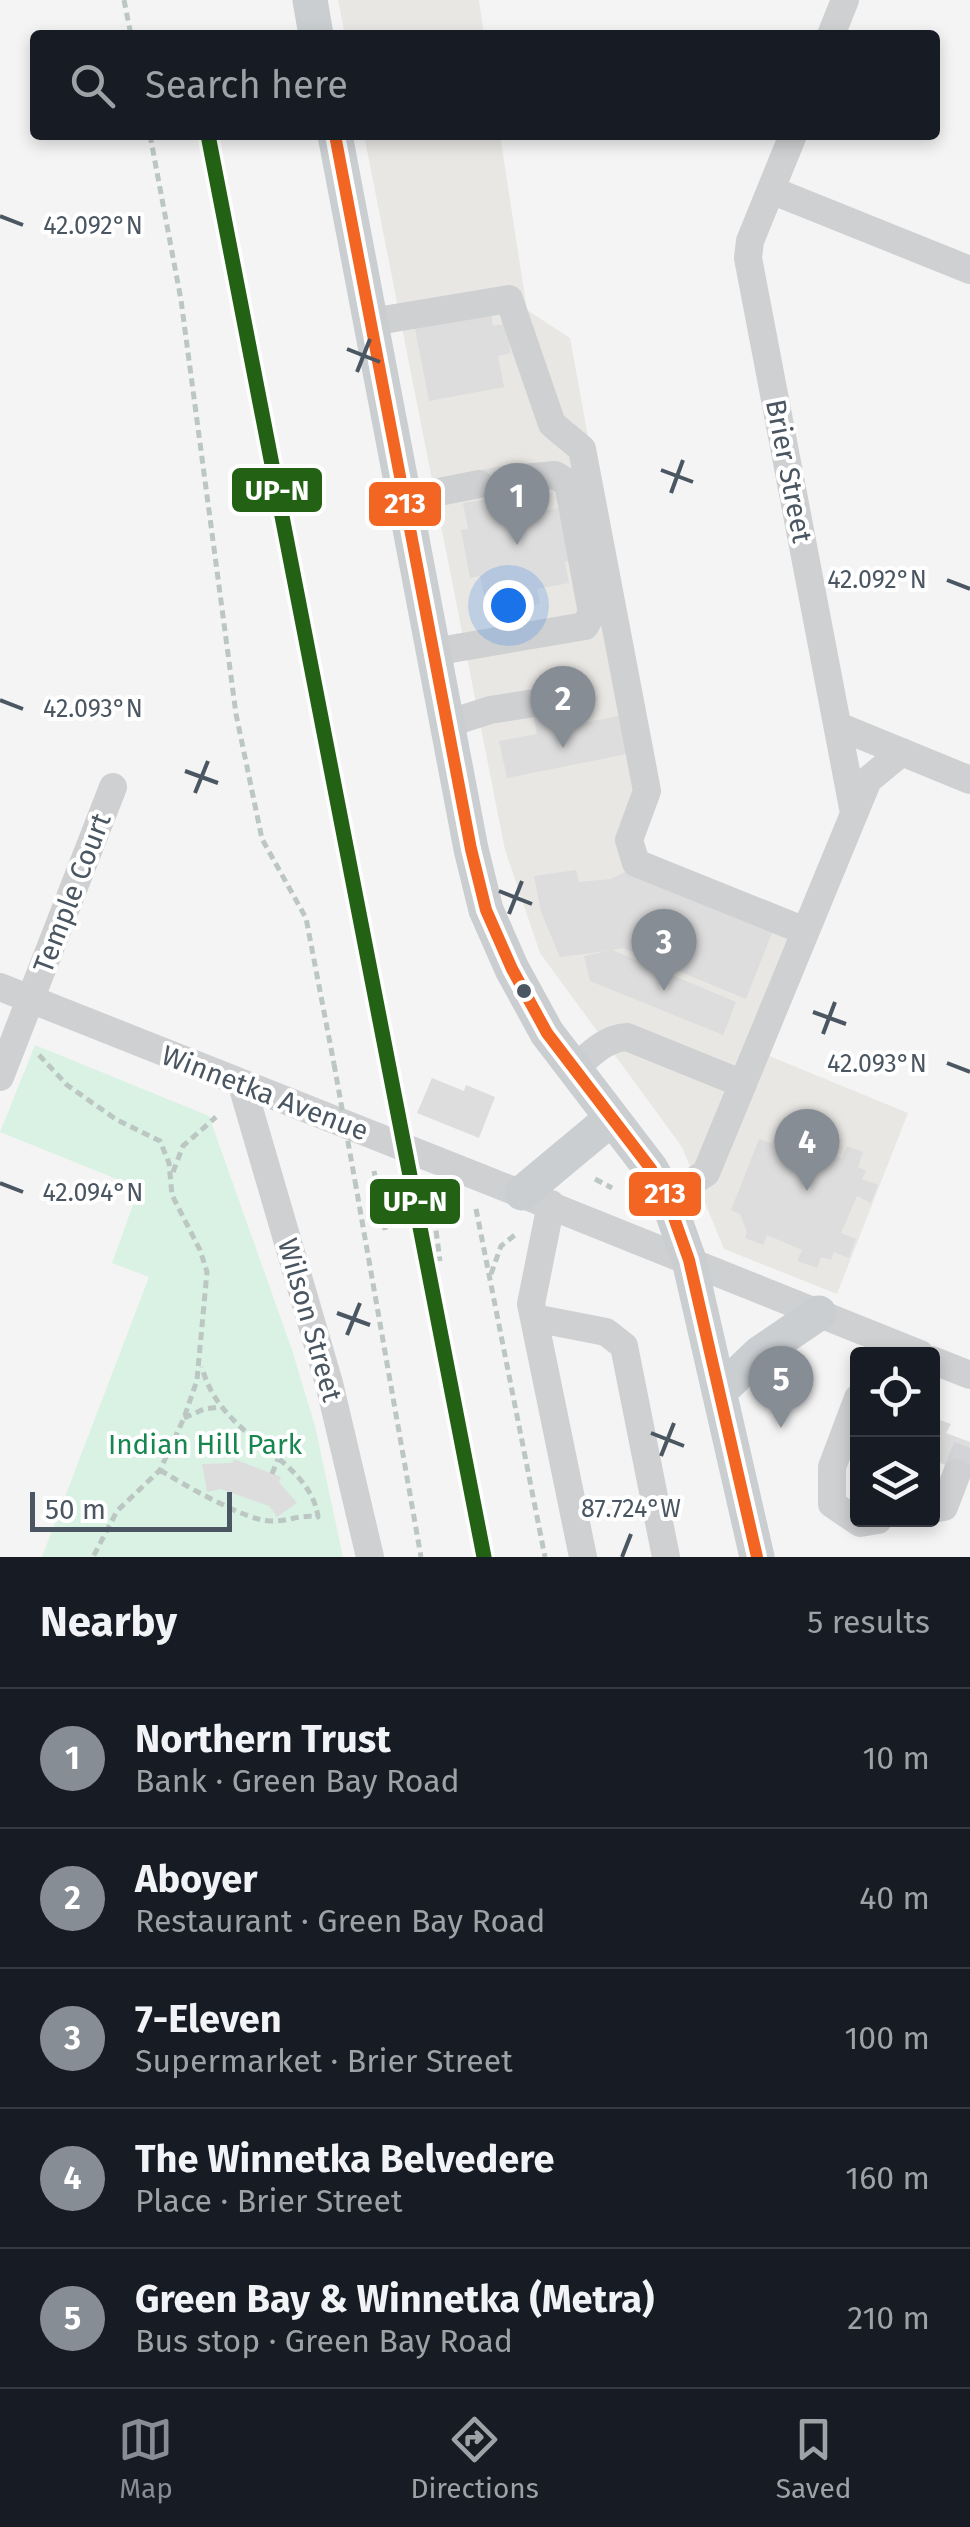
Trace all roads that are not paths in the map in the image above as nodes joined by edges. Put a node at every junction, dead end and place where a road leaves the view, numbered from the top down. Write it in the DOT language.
graph roads {
  1 [pos="310,0"];
  2 [pos="845,0"];
  3 [pos="315,30"];
  4 [pos="833,30"];
  5 [pos="337,140"];
  6 [pos="790,140"];
  7 [pos="771,190"];
  8 [pos="970,270"];
  9 [pos="371,322"];
  10 [pos="512,479"];
  11 [pos="479,484"];
  12 [pos="404,498"];
  13 [pos="433,652"];
  14 [pos="554,700"];
  15 [pos="447,724"];
  16 [pos="838,726"];
  17 [pos="902,752"];
  18 [pos="970,780"];
  19 [pos="114,787"];
  20 [pos="854,813"];
  21 [pos="805,931"];
  22 [pos="0,987"];
  23 [pos="31,999"];
  24 [pos="574,1069"];
  25 [pos="0,1077"];
  26 [pos="743,1084"];
  27 [pos="242,1085"];
  28 [pos="612,1118"];
  29 [pos="666,1198"];
  30 [pos="536,1199"];
  31 [pos="689,1260"];
  32 [pos="819,1313"];
  33 [pos="534,1318"];
  34 [pos="877,1346"];
  35 [pos="940,1363"];
  36 [pos="970,1375"];
  37 [pos="719,1392"];
  38 [pos="850,1419"];
  39 [pos="958,1473"];
  40 [pos="940,1504"];
  41 [pos="850,1516"];
  42 [pos="370,1557"];
  43 [pos="583,1557"];
  44 [pos="666,1557"];
  45 [pos="757,1557"];
  1 -- 3 [label="main road"];
  2 -- 4 [label="street"];
  5 -- 9 [label="main road"];
  6 -- 7 [label="street, Brier Street"];
  7 -- 8 [label="street"];
  7 -- 16 [label="street, Brier Street"];
  9 -- 12 [label="main road"];
  9 -- 21 [label="street"];
  10 -- 13 [label="street"];
  11 -- 12 [label="street"];
  12 -- 13 [label="main road"];
  13 -- 15 [label="main road"];
  14 -- 15 [label="street"];
  15 -- 24 [label="main road"];
  16 -- 17 [label="street"];
  16 -- 20 [label="street, Brier Street"];
  17 -- 18 [label="street"];
  17 -- 20 [label="street"];
  19 -- 23 [label="street, Temple Court"];
  20 -- 21 [label="street"];
  21 -- 26 [label="street"];
  22 -- 23 [label="street, Winnetka Avenue"];
  23 -- 25 [label="street, Temple Court"];
  23 -- 27 [label="street, Winnetka Avenue"];
  24 -- 26 [label="street"];
  24 -- 28 [label="main road"];
  26 -- 29 [label="street"];
  27 -- 30 [label="street, Winnetka Avenue"];
  27 -- 42 [label="street, Wilson Street"];
  28 -- 29 [label="main road"];
  28 -- 30 [label="main road"];
  29 -- 31 [label="main road"];
  30 -- 31 [label="street, Winnetka Avenue"];
  30 -- 33 [label="street"];
  31 -- 32 [label="street, Winnetka Avenue"];
  31 -- 37 [label="main road"];
  32 -- 34 [label="street, Winnetka Avenue"];
  32 -- 37 [label="main road"];
  33 -- 43 [label="street"];
  33 -- 44 [label="street"];
  35 -- 36 [label="street"];
  37 -- 45 [label="main road"];
  38 -- 41 [label="street"];
  39 -- 40 [label="street"];
}
